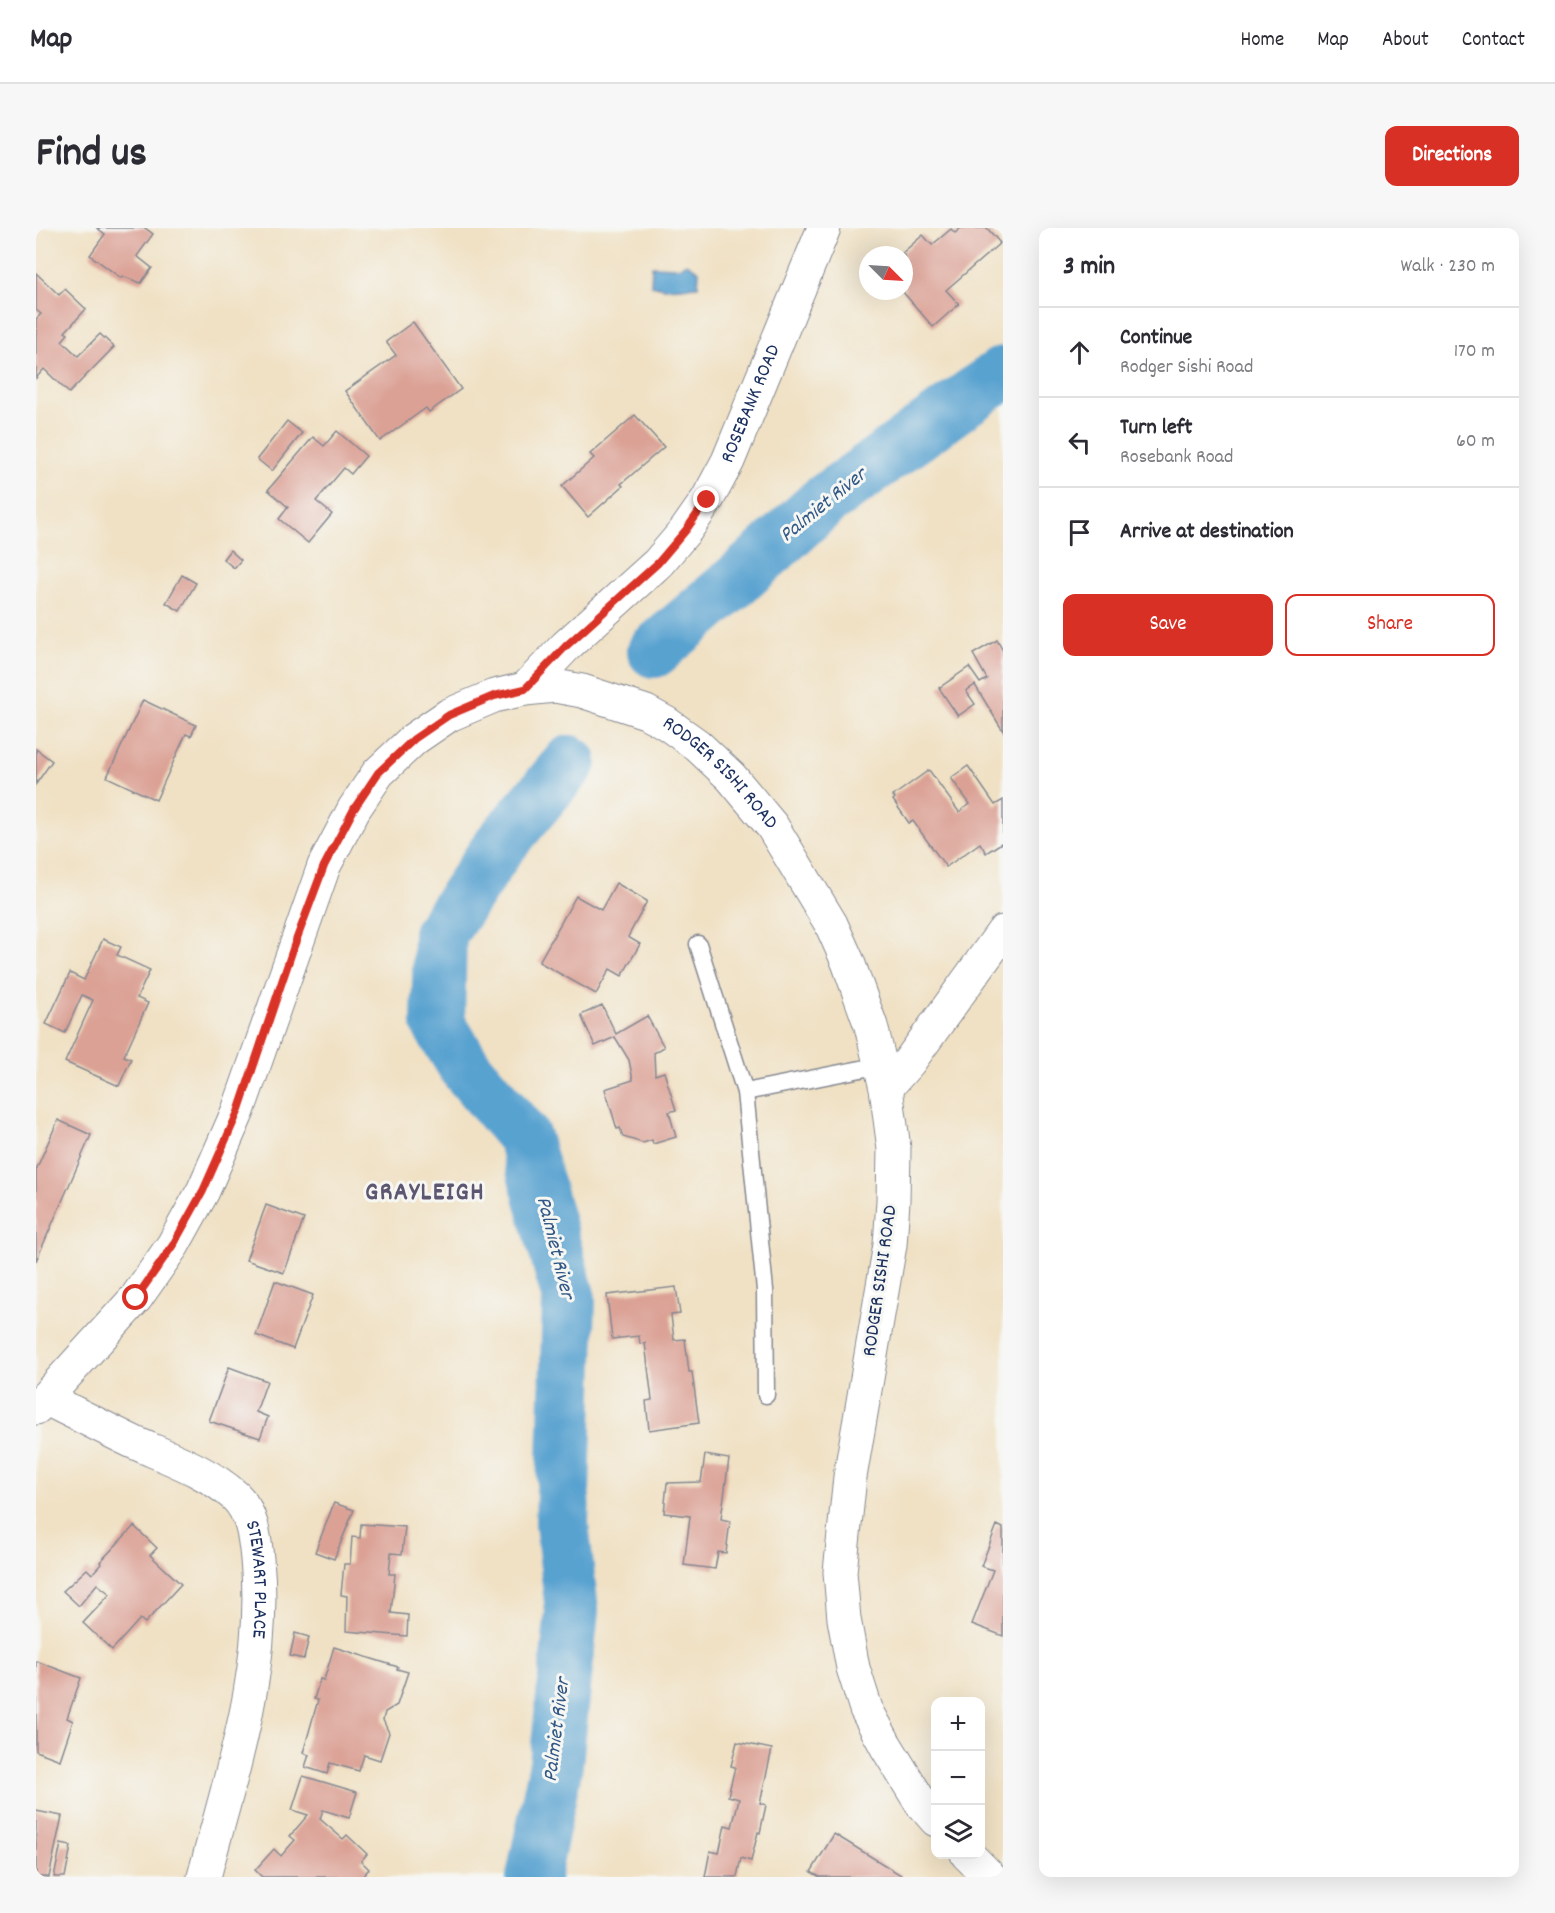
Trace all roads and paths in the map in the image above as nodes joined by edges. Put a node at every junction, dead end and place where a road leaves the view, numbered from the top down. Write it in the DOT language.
graph roads {
  1 [pos="824,228"];
  2 [pos="525,689"];
  3 [pos="1003,932"];
  4 [pos="698,944"];
  5 [pos="884,1077"];
  6 [pos="745,1092"];
  7 [pos="766,1395"];
  8 [pos="40,1403"];
  9 [pos="931,1814"];
  10 [pos="972,1859"];
  11 [pos="204,1877"];
  12 [pos="990,1877"];
  1 -- 2 [label="main road, ROSEBANK ROAD"];
  2 -- 5 [label="main road, RODGER SISHI ROAD"];
  2 -- 8 [label="main road, RODGER SISHI ROAD"];
  3 -- 5 [label="main road"];
  4 -- 6 [label="lane"];
  5 -- 6 [label="lane"];
  5 -- 9 [label="main road, RODGER SISHI ROAD"];
  6 -- 7 [label="lane"];
  8 -- 11 [label="main road, STEWART PLACE"];
  10 -- 12 [label="main road"];
}
